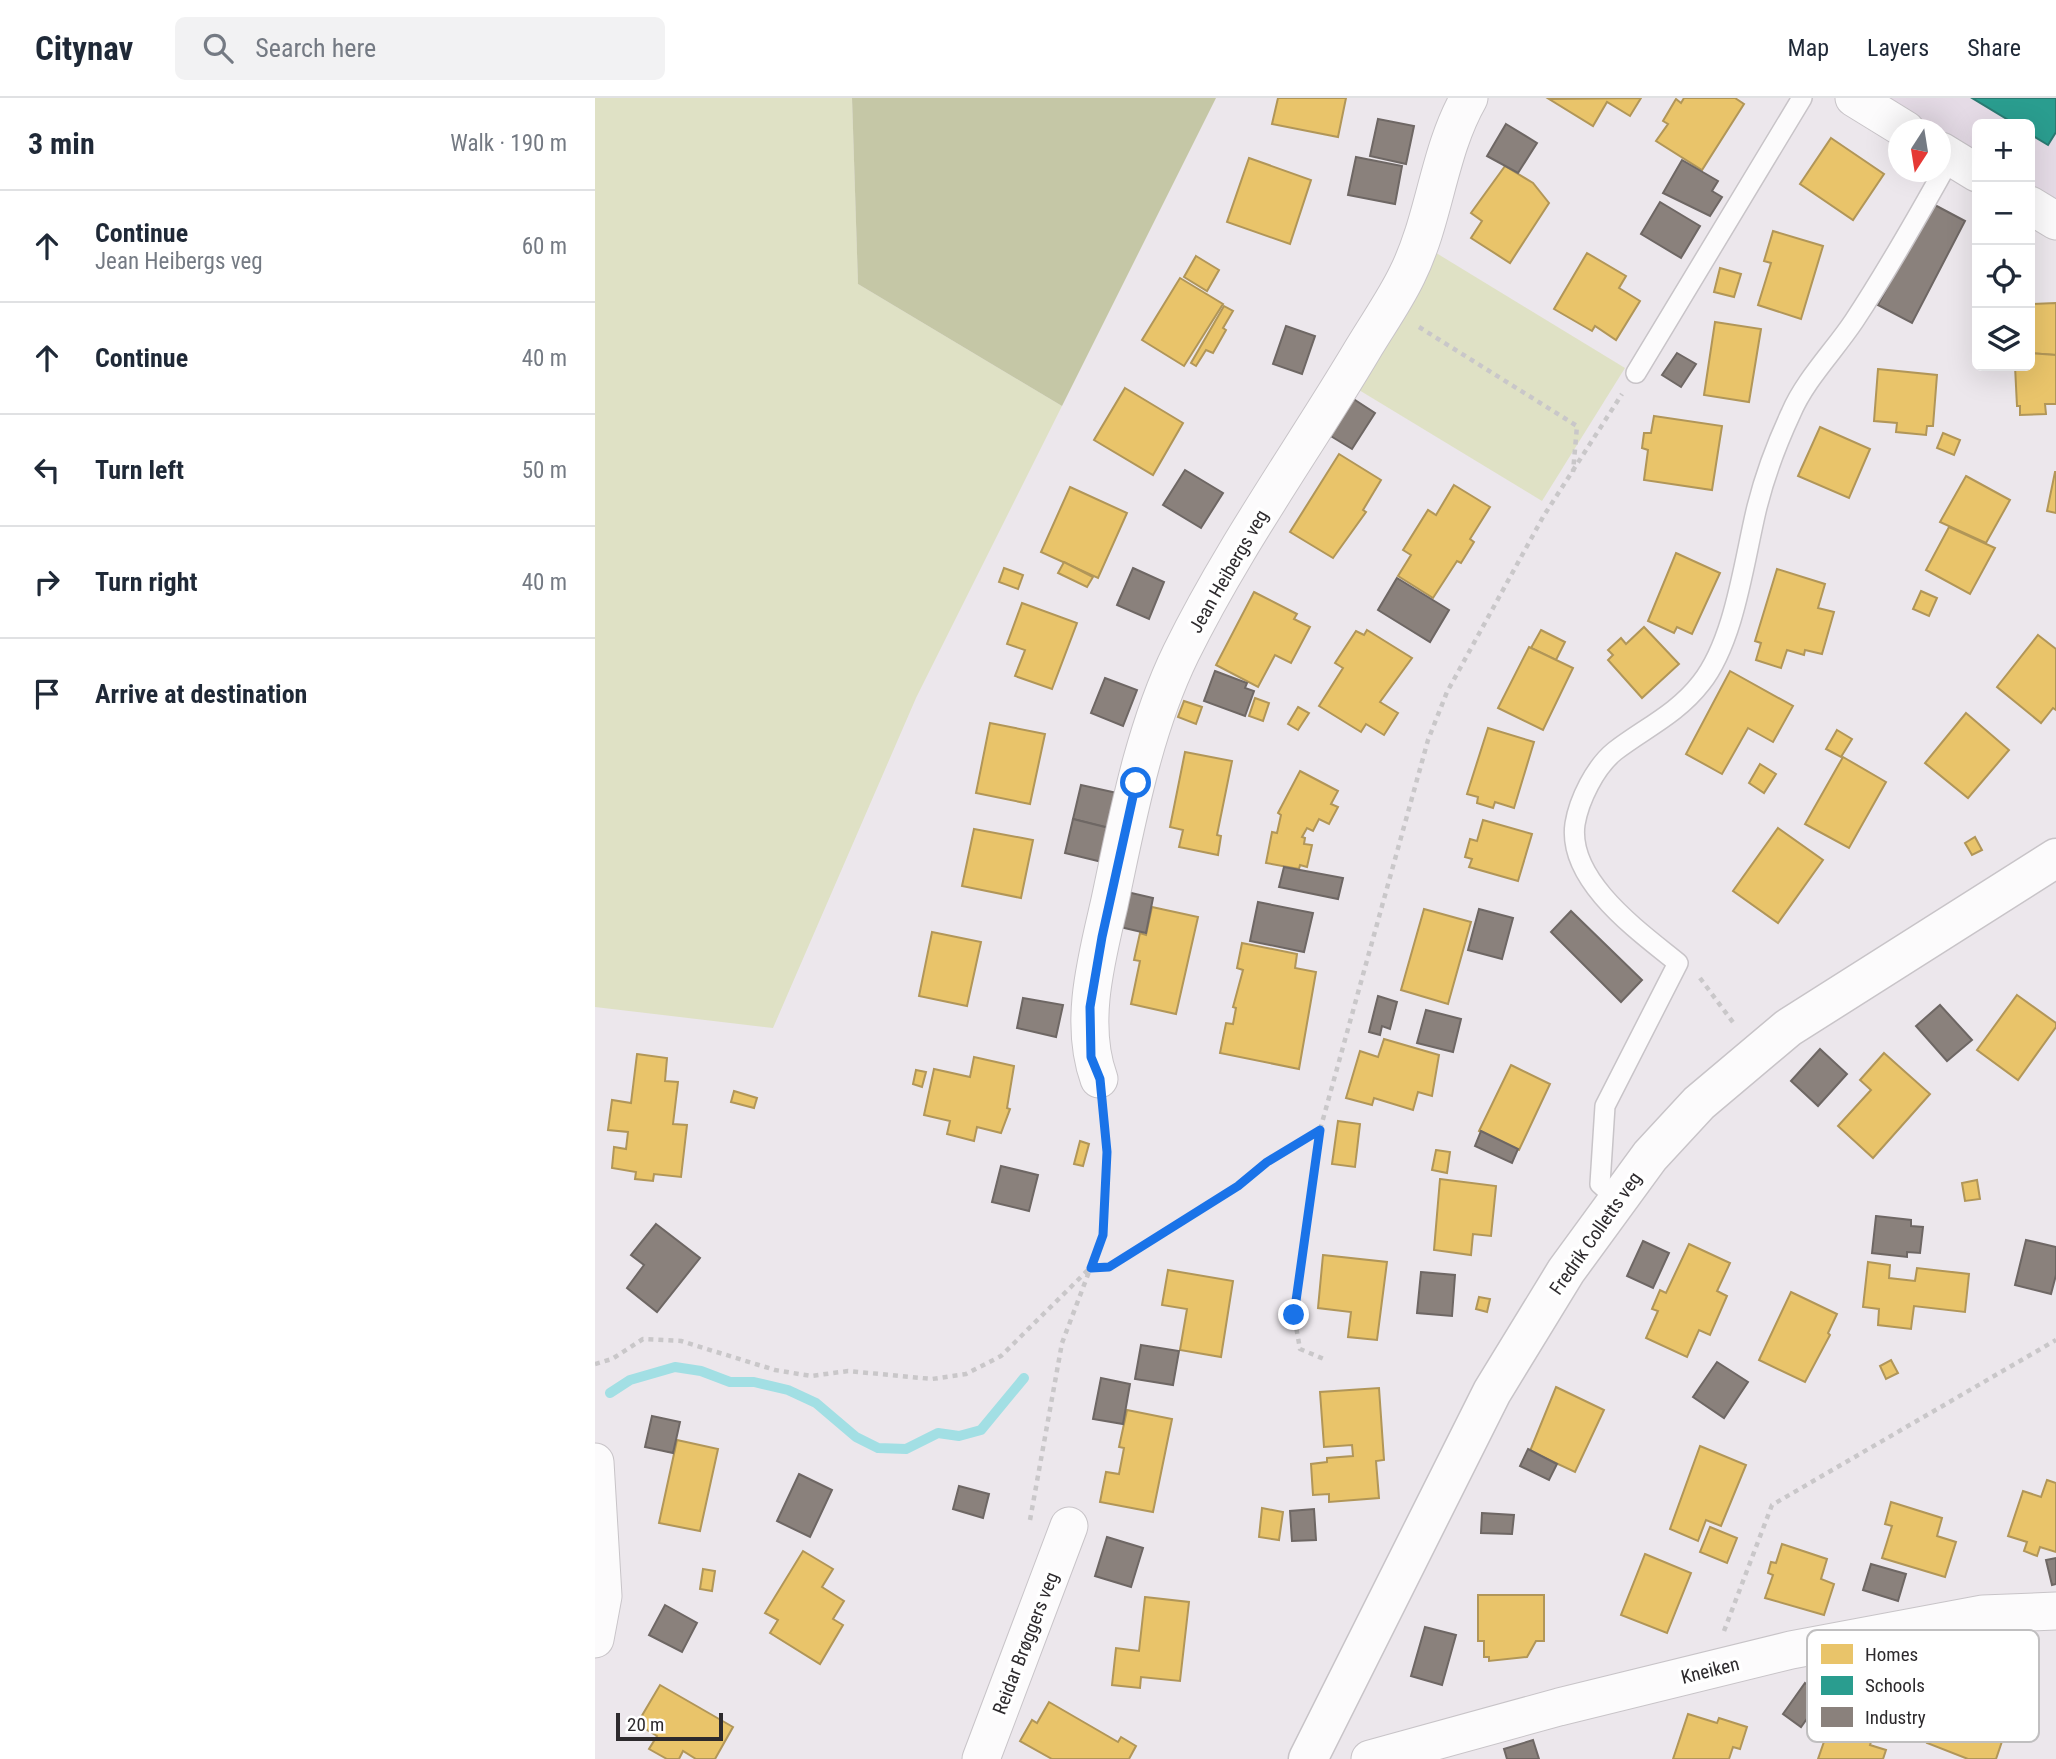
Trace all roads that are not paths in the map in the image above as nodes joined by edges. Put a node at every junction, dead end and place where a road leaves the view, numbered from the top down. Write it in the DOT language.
graph roads {
  1 [pos="1469,98"];
  2 [pos="1801,98"];
  3 [pos="1854,98"];
  4 [pos="1888,119"];
  5 [pos="1956,160"];
  6 [pos="2035,208"];
  7 [pos="2056,221"];
  8 [pos="1636,373"];
  9 [pos="2056,858"];
  10 [pos="1100,1079"];
  11 [pos="1618,1200"];
  12 [pos="595,1462"];
  13 [pos="1069,1526"];
  14 [pos="2056,1611"];
  15 [pos="1898,1630"];
  16 [pos="595,1639"];
  17 [pos="1807,1647"];
  18 [pos="981,1759"];
  19 [pos="1308,1759"];
  20 [pos="1370,1759"];
  1 -- 10 [label="street, Jean Heibergs veg"];
  2 -- 8 [label="lane"];
  3 -- 4 [label="street"];
  5 -- 11 [label="lane"];
  6 -- 7 [label="street"];
  9 -- 11 [label="street, Fredrik Colletts veg"];
  11 -- 19 [label="street, Fredrik Colletts veg"];
  12 -- 16 [label="street"];
  13 -- 18 [label="street, Reidar Brøggers veg"];
  14 -- 15 [label="street, Kneiken"];
  17 -- 20 [label="street, Kneiken"];
}
